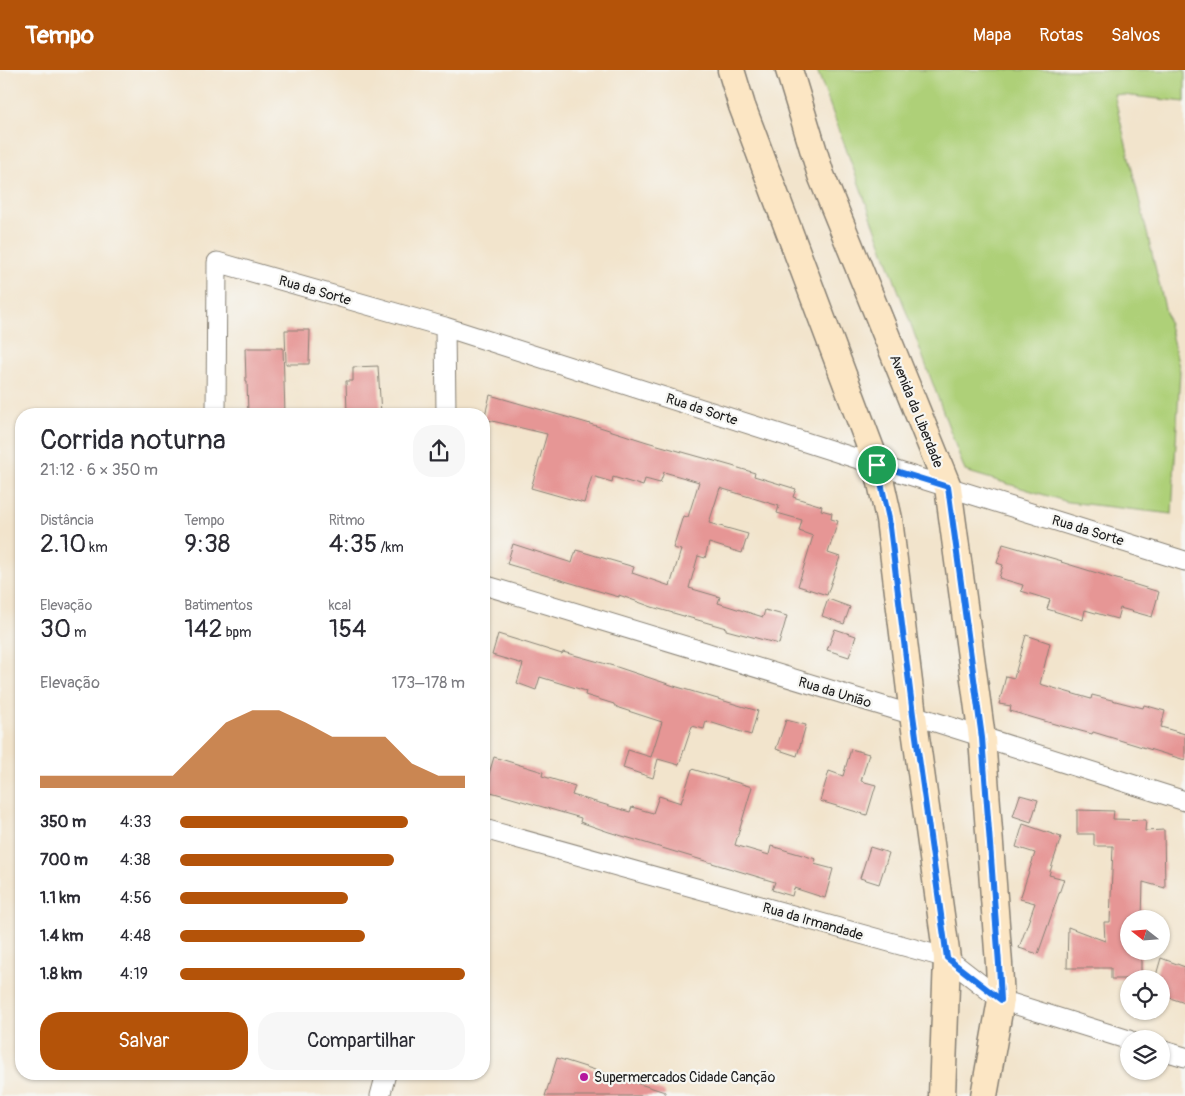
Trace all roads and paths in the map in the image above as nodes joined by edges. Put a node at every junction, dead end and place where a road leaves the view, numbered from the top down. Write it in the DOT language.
graph roads {
  1 [pos="731,70"];
  2 [pos="789,70"];
  3 [pos="445,327"];
  4 [pos="216,408"];
  5 [pos="446,408"];
  6 [pos="877,465"];
  7 [pos="948,487"];
  8 [pos="1185,561"];
  9 [pos="490,587"];
  10 [pos="913,715"];
  11 [pos="982,738"];
  12 [pos="1185,801"];
  13 [pos="490,831"];
  14 [pos="947,958"];
  15 [pos="1001,1000"];
  16 [pos="1120,1037"];
  17 [pos="1170,1053"];
  18 [pos="1185,1057"];
  19 [pos="384,1080"];
  20 [pos="380,1096"];
  21 [pos="942,1096"];
  22 [pos="984,1096"];
  1 -- 6 [label="street"];
  2 -- 7 [label="street, Avenida da Liberdade"];
  3 -- 4 [label="street, Rua da Sorte"];
  3 -- 5 [label="street"];
  3 -- 6 [label="street, Rua da Sorte"];
  6 -- 7 [label="street, Rua da Sorte"];
  6 -- 10 [label="street"];
  7 -- 8 [label="street, Rua da Sorte"];
  7 -- 11 [label="street, Avenida da Liberdade"];
  9 -- 10 [label="street, Rua da União"];
  10 -- 11 [label="street, Rua da União"];
  10 -- 14 [label="street"];
  11 -- 12 [label="street, Rua da União"];
  11 -- 15 [label="street, Avenida da Liberdade"];
  13 -- 14 [label="street, Rua da Irmandade"];
  14 -- 15 [label="street, Rua da Irmandade"];
  14 -- 21 [label="street"];
  15 -- 16 [label="street, Rua da Irmandade"];
  15 -- 22 [label="street, Avenida da Liberdade"];
  17 -- 18 [label="street"];
  19 -- 20 [label="street"];
}
